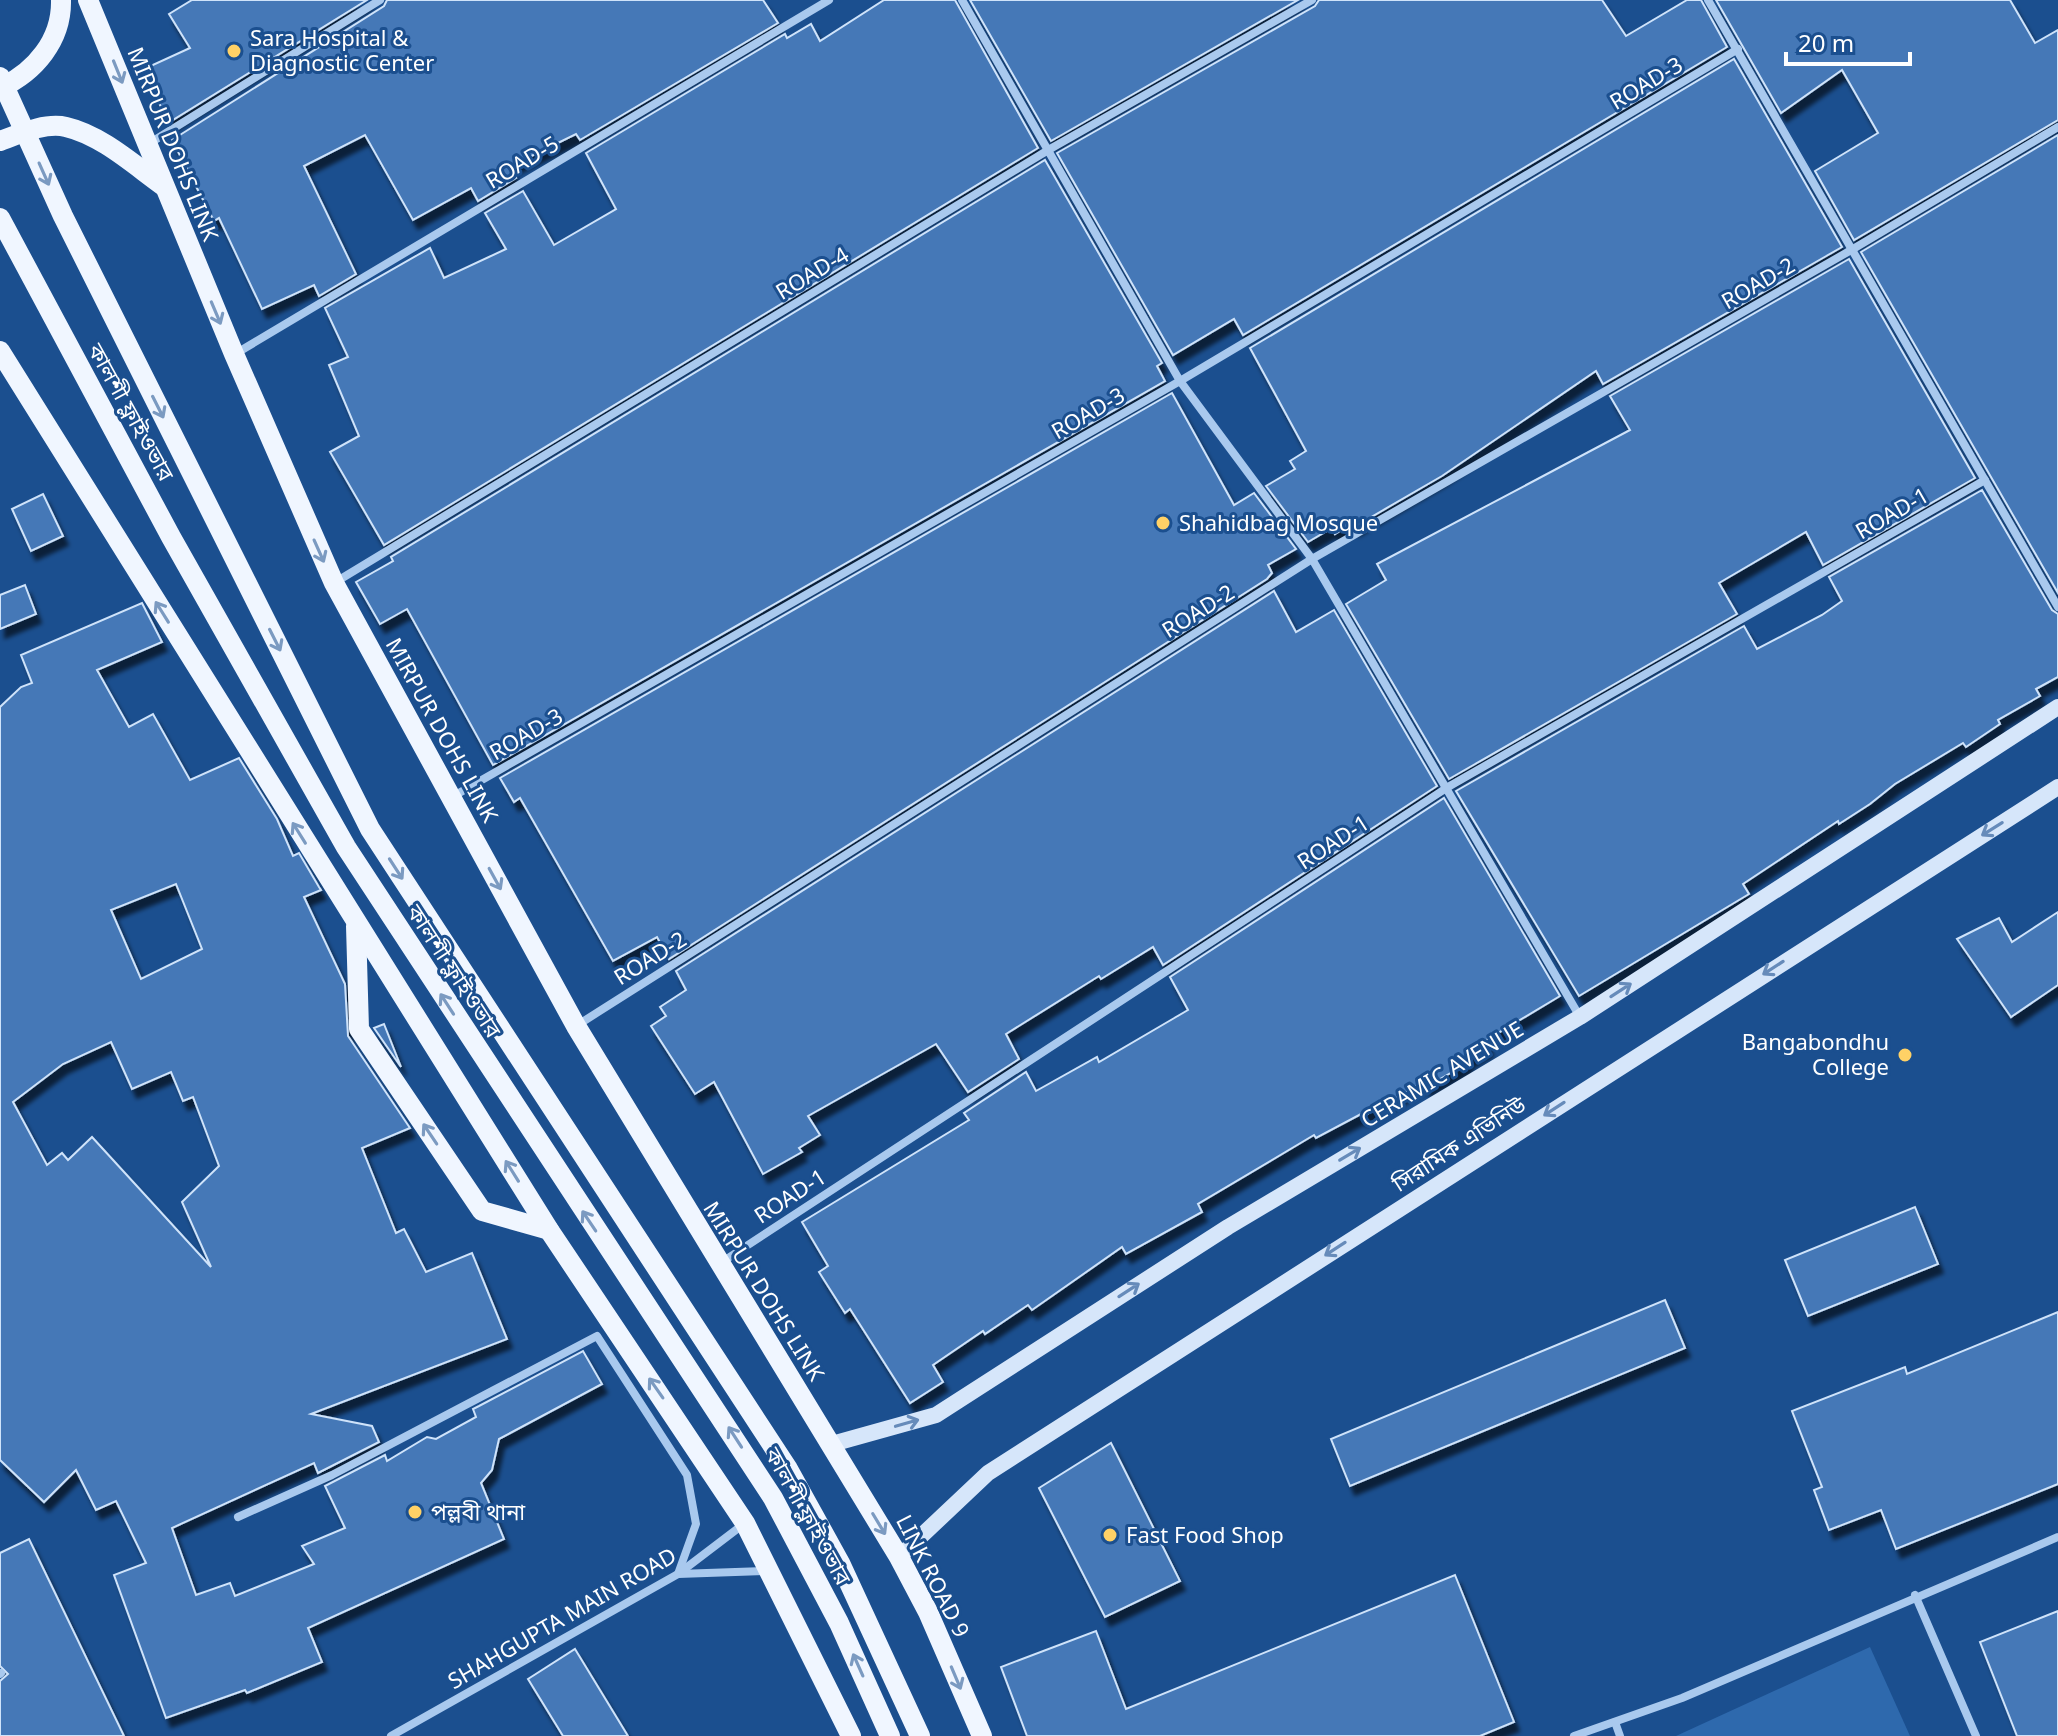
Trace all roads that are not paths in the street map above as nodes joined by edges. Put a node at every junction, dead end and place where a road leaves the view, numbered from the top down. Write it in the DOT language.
graph roads {
  1 [pos="61,0"];
  2 [pos="88,0"];
  3 [pos="380,0"];
  4 [pos="829,0"];
  5 [pos="962,0"];
  6 [pos="1312,0"];
  7 [pos="1708,0"];
  8 [pos="1738,49"];
  9 [pos="0,77"];
  10 [pos="0,88"];
  11 [pos="2058,127"];
  12 [pos="0,141"];
  13 [pos="148,145"];
  14 [pos="1050,149"];
  15 [pos="162,185"];
  16 [pos="0,218"];
  17 [pos="1853,249"];
  18 [pos="0,351"];
  19 [pos="234,354"];
  20 [pos="1180,381"];
  21 [pos="1985,480"];
  22 [pos="1312,559"];
  23 [pos="334,583"];
  24 [pos="2058,607"];
  25 [pos="2058,707"];
  26 [pos="1448,787"];
  27 [pos="2058,787"];
  28 [pos="451,798"];
  29 [pos="356,924"];
  30 [pos="1580,1017"];
  31 [pos="576,1026"];
  32 [pos="549,1230"];
  33 [pos="718,1264"];
  34 [pos="832,1444"];
  35 [pos="238,1517"];
  36 [pos="745,1523"];
  37 [pos="2058,1537"];
  38 [pos="899,1557"];
  39 [pos="771,1571"];
  40 [pos="678,1574"];
  41 [pos="1915,1595"];
  42 [pos="1615,1722"];
  43 [pos="391,1736"];
  44 [pos="851,1736"];
  45 [pos="890,1736"];
  46 [pos="920,1736"];
  47 [pos="982,1736"];
  48 [pos="1574,1736"];
  49 [pos="1620,1736"];
  50 [pos="1976,1736"];
  1 -- 10 [label="main road"];
  2 -- 13 [label="main road, MIRPUR DOHS LINK, one-way"];
  3 -- 13 [label="street"];
  4 -- 19 [label="street, ROAD-5"];
  5 -- 14 [label="street"];
  6 -- 14 [label="street, ROAD-4"];
  7 -- 8 [label="street"];
  8 -- 17 [label="street"];
  8 -- 20 [label="street, ROAD-3"];
  9 -- 46 [label="main road, one-way, bridge"];
  11 -- 17 [label="street, ROAD-2"];
  12 -- 15 [label="main road"];
  13 -- 15 [label="main road, MIRPUR DOHS LINK"];
  14 -- 20 [label="street"];
  14 -- 23 [label="street, ROAD-4"];
  15 -- 19 [label="main road, MIRPUR DOHS LINK, one-way"];
  45 -- 16 [label="main road, কালশী ফ্লাইওভার, one-way"];
  17 -- 21 [label="street"];
  17 -- 22 [label="street, ROAD-2"];
  29 -- 18 [label="main road, one-way"];
  19 -- 23 [label="main road, MIRPUR DOHS LINK, one-way"];
  20 -- 22 [label="street"];
  20 -- 28 [label="street, ROAD-3"];
  21 -- 24 [label="street"];
  21 -- 26 [label="street, ROAD-1"];
  22 -- 26 [label="street"];
  22 -- 31 [label="street, ROAD-2"];
  23 -- 28 [label="main road, MIRPUR DOHS LINK"];
  30 -- 25 [label="main road, CERAMIC AVENUE, one-way"];
  26 -- 30 [label="street"];
  26 -- 33 [label="street, ROAD-1"];
  27 -- 38 [label="main road, সিরামিক এভিনিউ, one-way"];
  28 -- 31 [label="main road, MIRPUR DOHS LINK, one-way"];
  32 -- 29 [label="main road, one-way"];
  32 -- 29 [label="main road, one-way"];
  34 -- 30 [label="main road, CERAMIC AVENUE, one-way"];
  31 -- 33 [label="main road, MIRPUR DOHS LINK"];
  36 -- 32 [label="main road, one-way"];
  33 -- 34 [label="main road, MIRPUR DOHS LINK"];
  34 -- 38 [label="main road, LINK ROAD 9, one-way"];
  35 -- 40 [label="street"];
  36 -- 39 [label="main road"];
  36 -- 40 [label="street, SHAHGUPTA MAIN ROAD"];
  37 -- 41 [label="street"];
  38 -- 47 [label="main road, LINK ROAD 9, one-way"];
  39 -- 40 [label="street"];
  39 -- 44 [label="main road"];
  40 -- 43 [label="street, SHAHGUPTA MAIN ROAD"];
  41 -- 42 [label="street"];
  41 -- 50 [label="street"];
  42 -- 48 [label="street"];
  42 -- 49 [label="street"];
}
